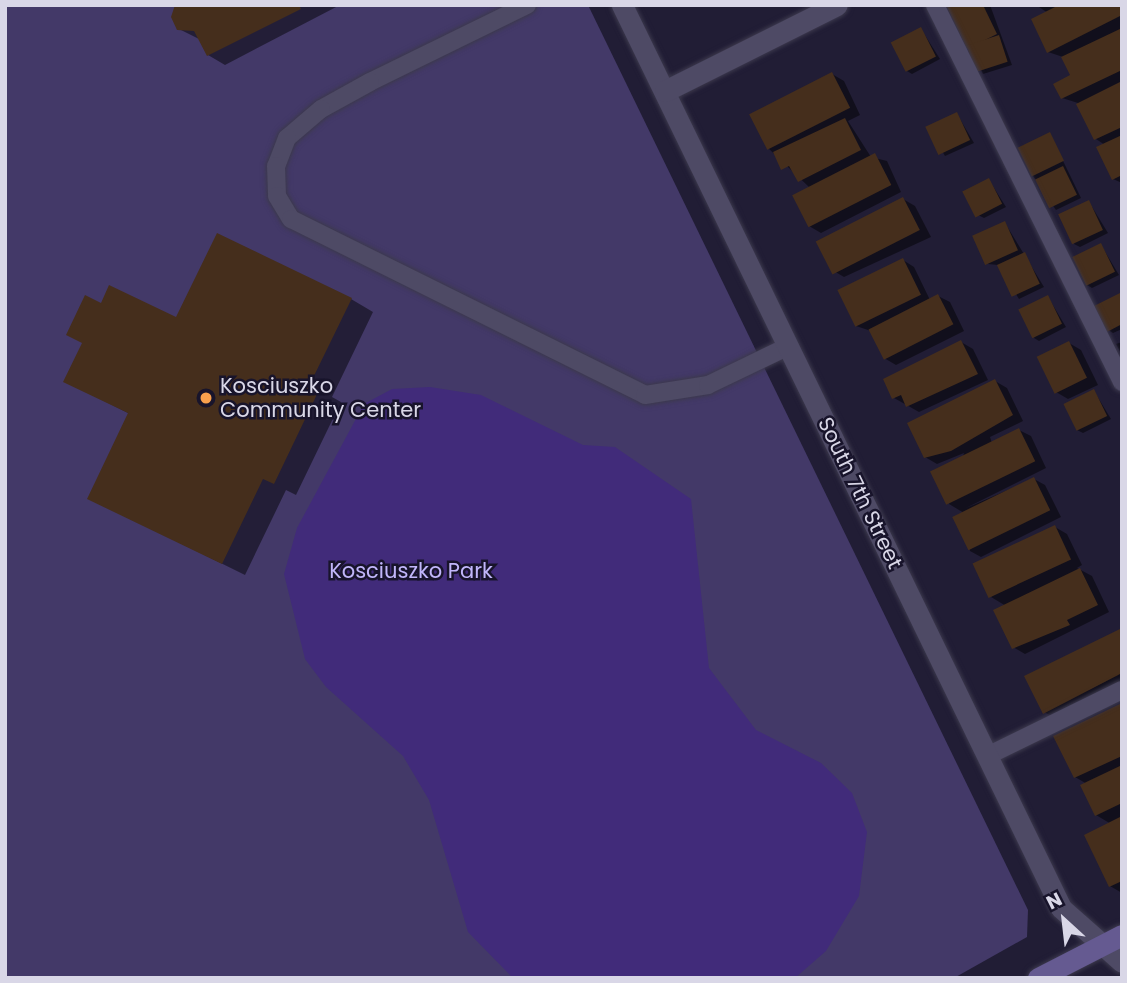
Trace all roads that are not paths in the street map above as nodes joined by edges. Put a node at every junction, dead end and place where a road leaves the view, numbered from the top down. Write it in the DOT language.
graph roads {
  1 [pos="527,5"];
  2 [pos="622,5"];
  3 [pos="837,5"];
  4 [pos="935,5"];
  5 [pos="665,91"];
  6 [pos="789,346"];
  7 [pos="1122,382"];
  8 [pos="1122,690"];
  9 [pos="987,756"];
  10 [pos="1122,935"];
  11 [pos="1102,945"];
  12 [pos="1122,962"];
  13 [pos="1038,978"];
  1 -- 6 [label="lane"];
  2 -- 5 [label="street, South 7th Street"];
  3 -- 5 [label="street"];
  4 -- 7 [label="lane"];
  5 -- 6 [label="street, South 7th Street"];
  6 -- 9 [label="street, South 7th Street"];
  8 -- 9 [label="lane"];
  9 -- 11 [label="street, South 7th Street"];
  10 -- 11 [label="main road"];
  11 -- 12 [label="street, South 7th Street"];
  11 -- 13 [label="main road"];
}
